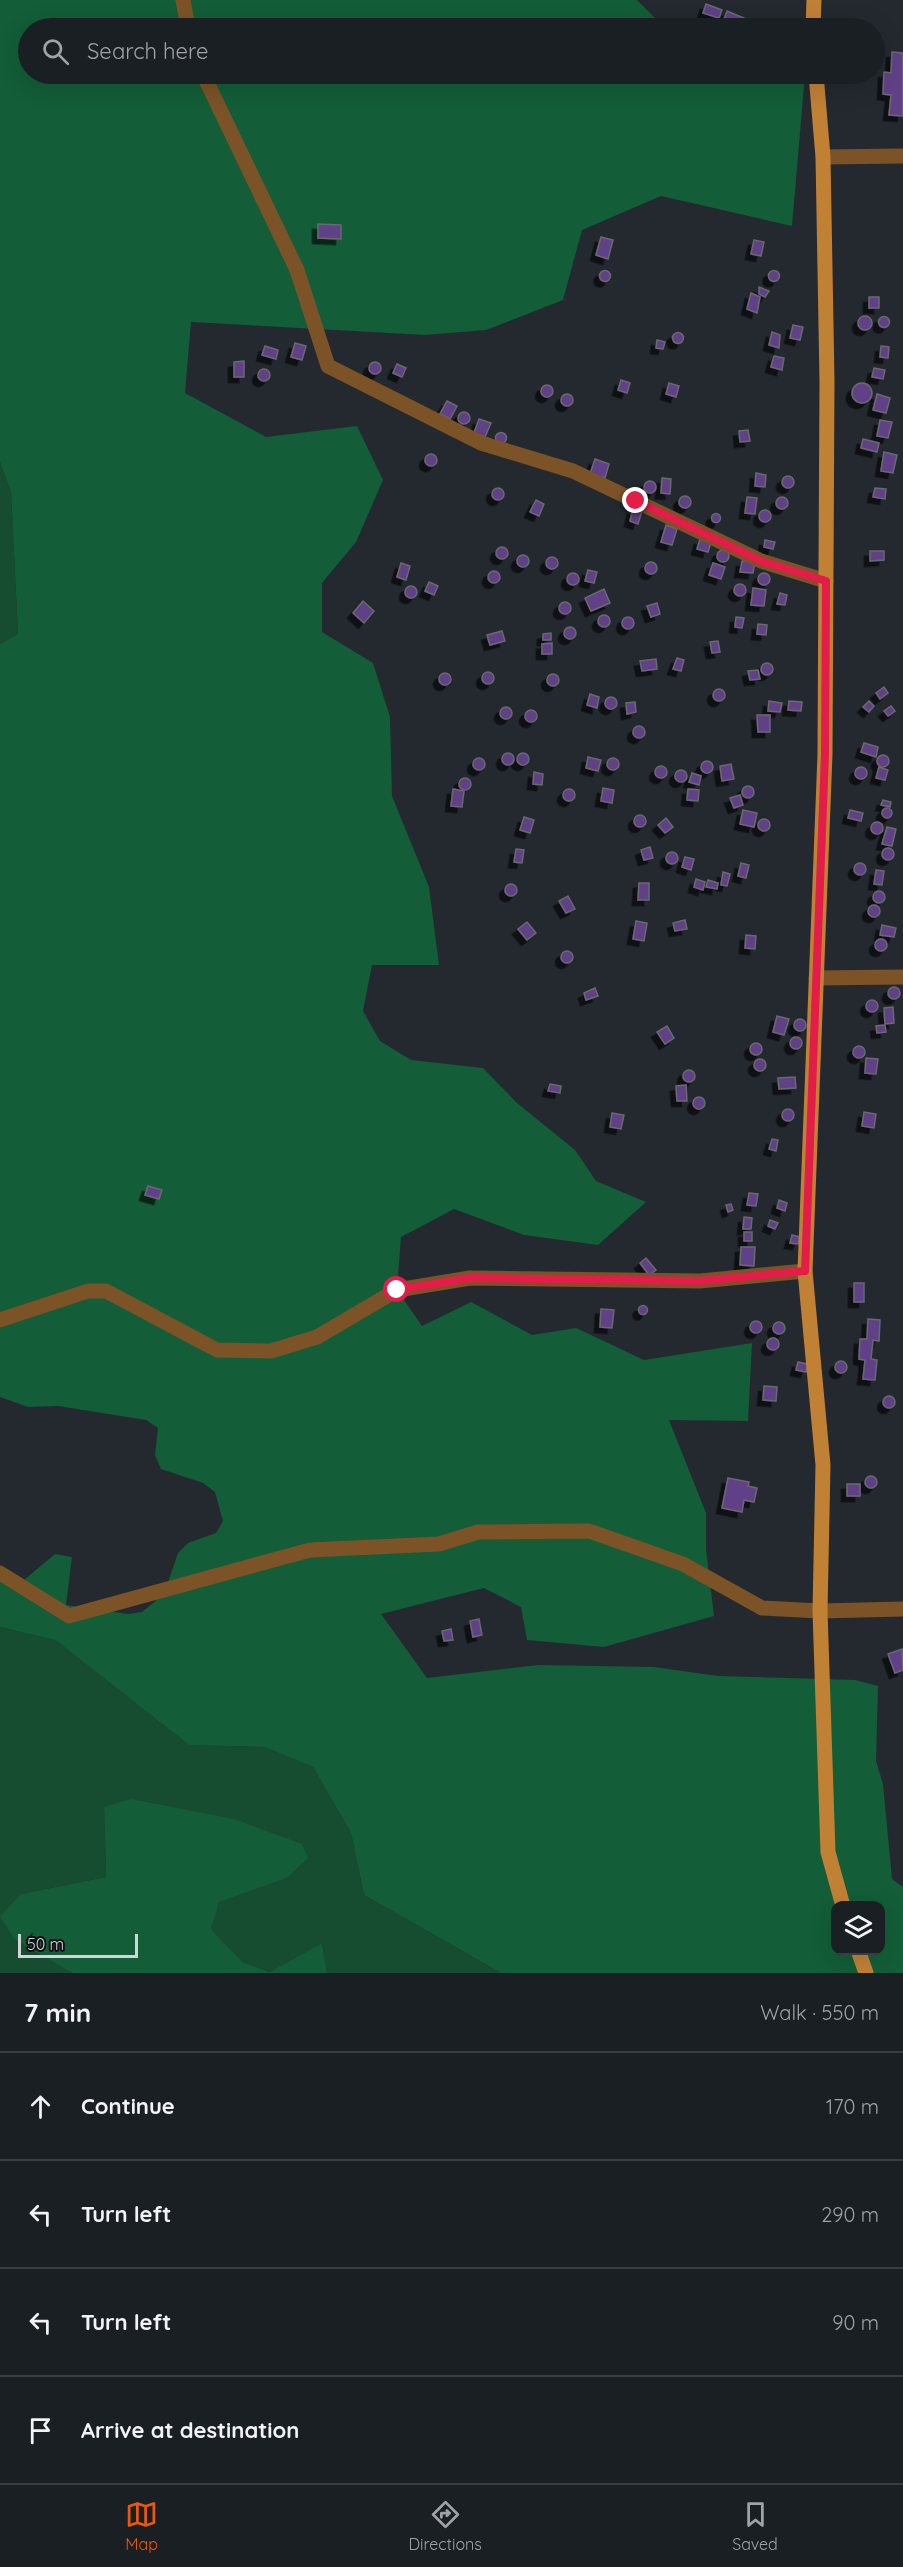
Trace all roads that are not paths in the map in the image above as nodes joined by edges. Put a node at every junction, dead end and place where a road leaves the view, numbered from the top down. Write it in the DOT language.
graph roads {
  1 [pos="183,0"];
  2 [pos="814,0"];
  3 [pos="186,18"];
  4 [pos="813,18"];
  5 [pos="208,84"];
  6 [pos="817,84"];
  7 [pos="903,156"];
  8 [pos="823,158"];
  9 [pos="826,581"];
  10 [pos="903,977"];
  11 [pos="816,978"];
  12 [pos="805,1271"];
  13 [pos="0,1320"];
  14 [pos="0,1573"];
  15 [pos="903,1609"];
  16 [pos="820,1611"];
  17 [pos="842,1901"];
  18 [pos="860,1955"];
  19 [pos="866,1973"];
  1 -- 3 [label="street"];
  2 -- 4 [label="main road"];
  5 -- 9 [label="street"];
  6 -- 8 [label="main road"];
  7 -- 8 [label="street"];
  8 -- 9 [label="main road"];
  9 -- 11 [label="main road"];
  10 -- 11 [label="street"];
  11 -- 12 [label="main road"];
  12 -- 13 [label="street"];
  12 -- 16 [label="main road"];
  14 -- 16 [label="street"];
  15 -- 16 [label="street"];
  16 -- 17 [label="main road"];
  18 -- 19 [label="main road"];
}
